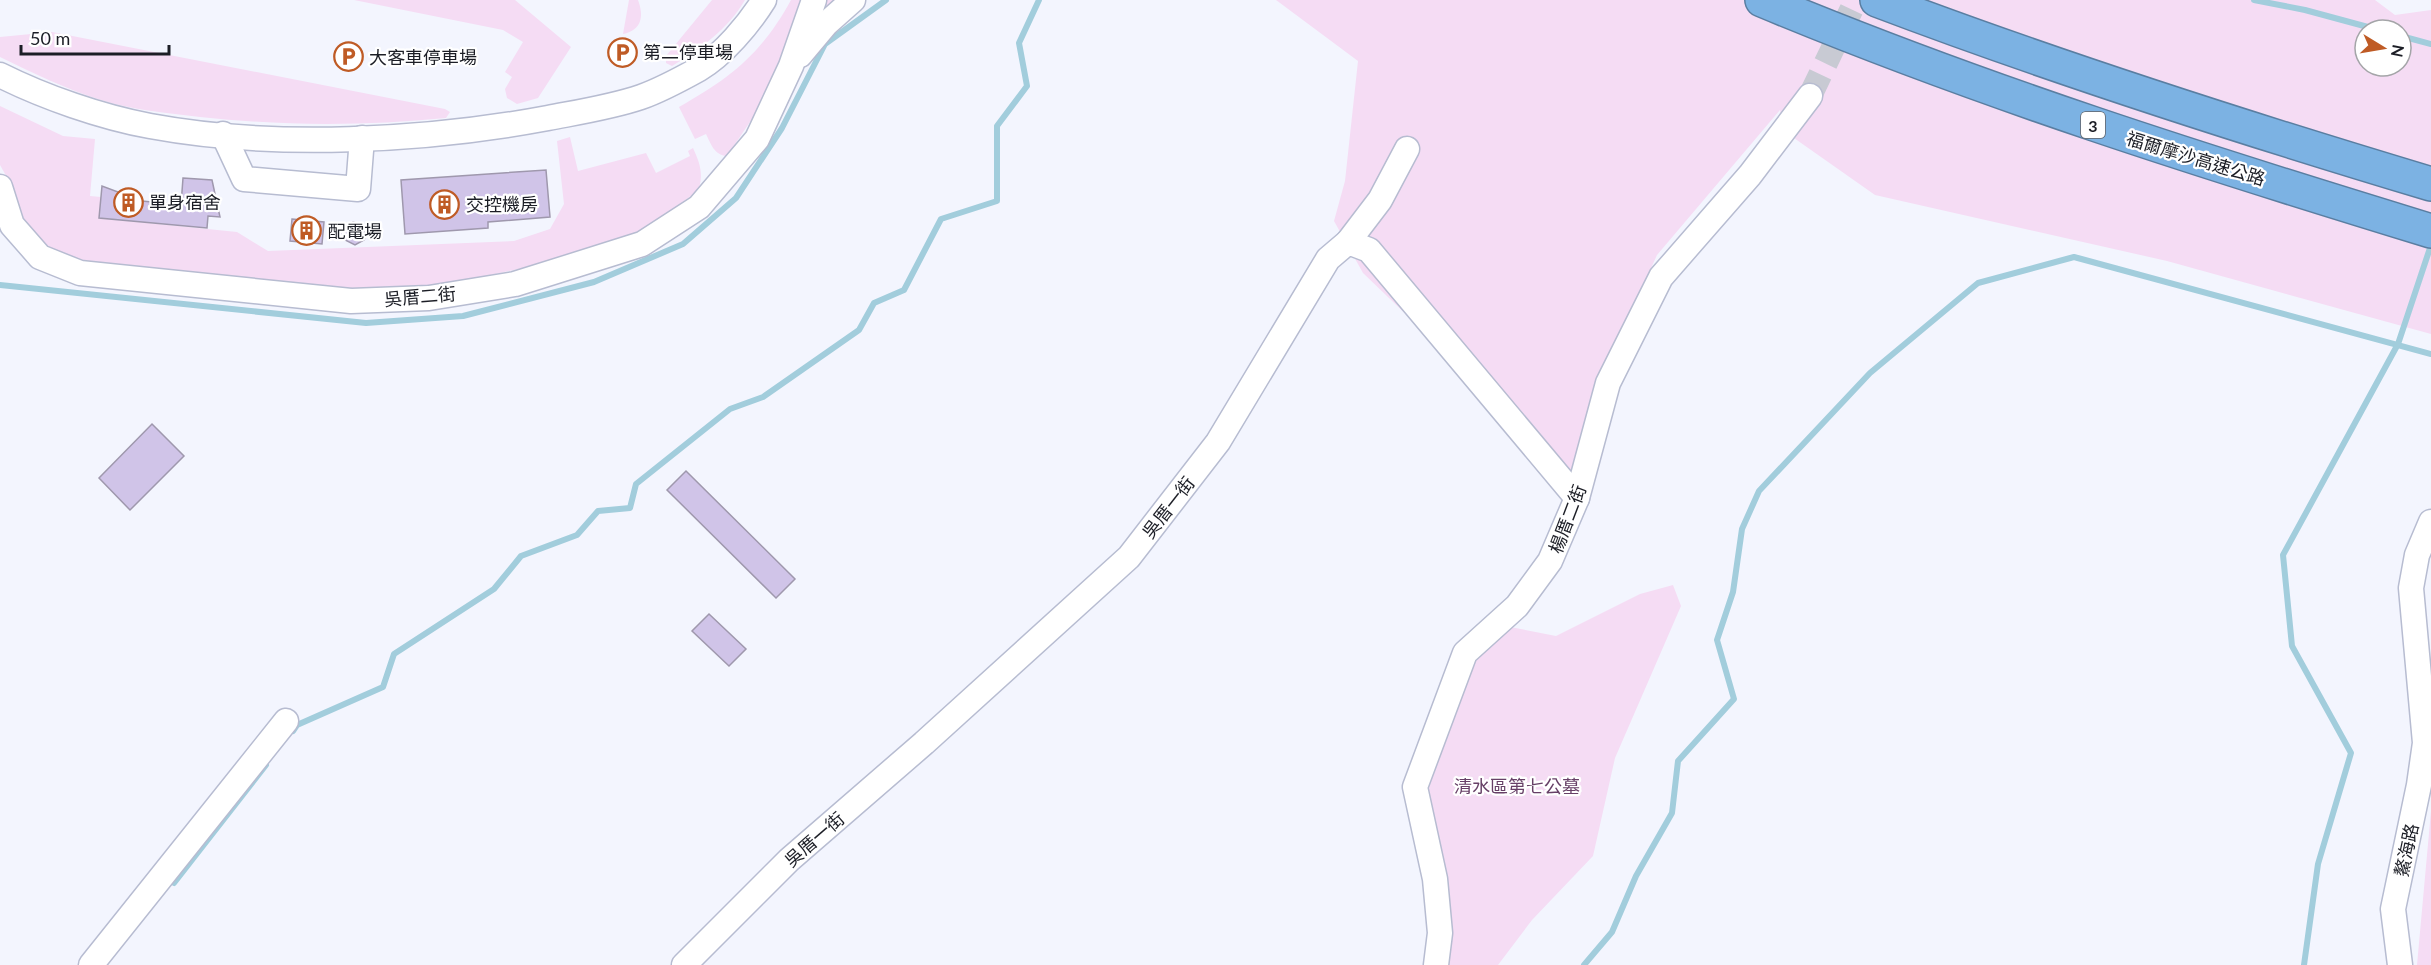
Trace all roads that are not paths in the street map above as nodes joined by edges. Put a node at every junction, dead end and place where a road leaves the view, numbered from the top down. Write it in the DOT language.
graph roads {
  1 [pos="764,0"];
  2 [pos="814,0"];
  3 [pos="853,0"];
  4 [pos="1762,0"];
  5 [pos="1877,0"];
  6 [pos="1887,0"];
  7 [pos="1958,31"];
  8 [pos="791,66"];
  9 [pos="0,75"];
  10 [pos="1810,96"];
  11 [pos="223,134"];
  12 [pos="362,138"];
  13 [pos="1407,149"];
  14 [pos="2431,184"];
  15 [pos="0,187"];
  16 [pos="2431,231"];
  17 [pos="1348,242"];
  18 [pos="1577,498"];
  19 [pos="2431,522"];
  20 [pos="286,721"];
  21 [pos="91,965"];
  22 [pos="684,965"];
  23 [pos="1436,965"];
  24 [pos="2400,965"];
  1 -- 12 [label="street"];
  2 -- 8 [label="street"];
  3 -- 8 [label="street"];
  4 -- 16 [label="highway, 福爾摩沙高速公路 / 3"];
  5 -- 7 [label="highway"];
  6 -- 7 [label="highway"];
  7 -- 14 [label="highway"];
  8 -- 15 [label="street, 吳厝二街"];
  9 -- 11 [label="street"];
  10 -- 18 [label="street, 楊厝二街"];
  11 -- 12 [label="street"];
  11 -- 12 [label="street"];
  13 -- 17 [label="street, 吳厝一街"];
  17 -- 18 [label="street"];
  17 -- 22 [label="street, 吳厝一街"];
  18 -- 23 [label="street, 楊厝二街"];
  19 -- 24 [label="street, 鰲海路"];
  20 -- 21 [label="street"];
}
